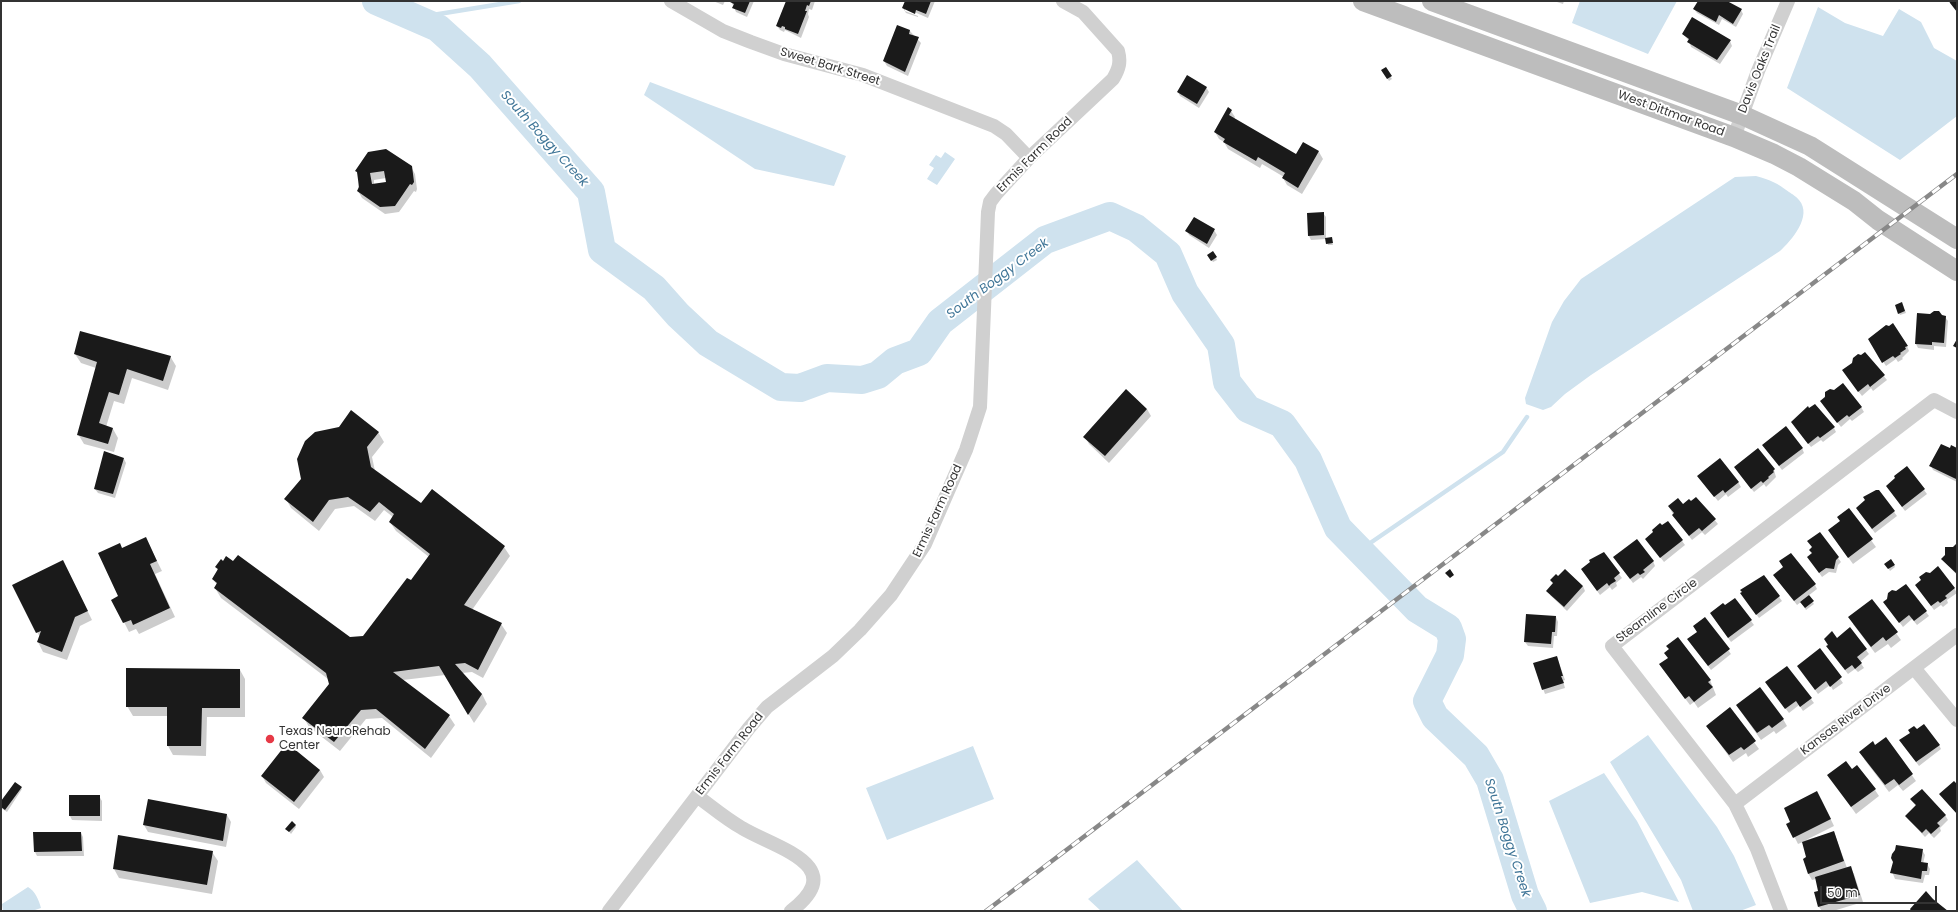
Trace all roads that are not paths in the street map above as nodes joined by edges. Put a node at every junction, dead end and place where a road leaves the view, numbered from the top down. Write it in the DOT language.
graph roads {
  1 [pos="671,1"];
  2 [pos="1063,1"];
  3 [pos="1363,1"];
  4 [pos="1432,1"];
  5 [pos="1788,1"];
  6 [pos="1742,115"];
  7 [pos="1734,137"];
  8 [pos="1029,158"];
  9 [pos="1957,239"];
  10 [pos="1957,271"];
  11 [pos="1957,412"];
  12 [pos="1957,635"];
  13 [pos="1914,668"];
  14 [pos="1957,720"];
  15 [pos="697,796"];
  16 [pos="1735,804"];
  17 [pos="609,911"];
  18 [pos="791,911"];
  19 [pos="1781,911"];
  1 -- 8 [label="street, Sweet Bark Street"];
  2 -- 8 [label="street, Ermis Farm Road"];
  3 -- 7 [label="street, West Dittmar Road"];
  4 -- 6 [label="street, West Dittmar Road"];
  5 -- 6 [label="street, Davis Oaks Trail"];
  6 -- 7 [label="street, Davis Oaks Trail"];
  6 -- 9 [label="street, West Dittmar Road"];
  7 -- 10 [label="street, West Dittmar Road"];
  8 -- 15 [label="street, Ermis Farm Road"];
  11 -- 16 [label="street, Steamline Circle"];
  12 -- 13 [label="street, Kansas River Drive"];
  13 -- 14 [label="street"];
  13 -- 16 [label="street, Kansas River Drive"];
  15 -- 17 [label="street, Ermis Farm Road"];
  15 -- 18 [label="street"];
  16 -- 19 [label="street, Steamline Circle"];
}
